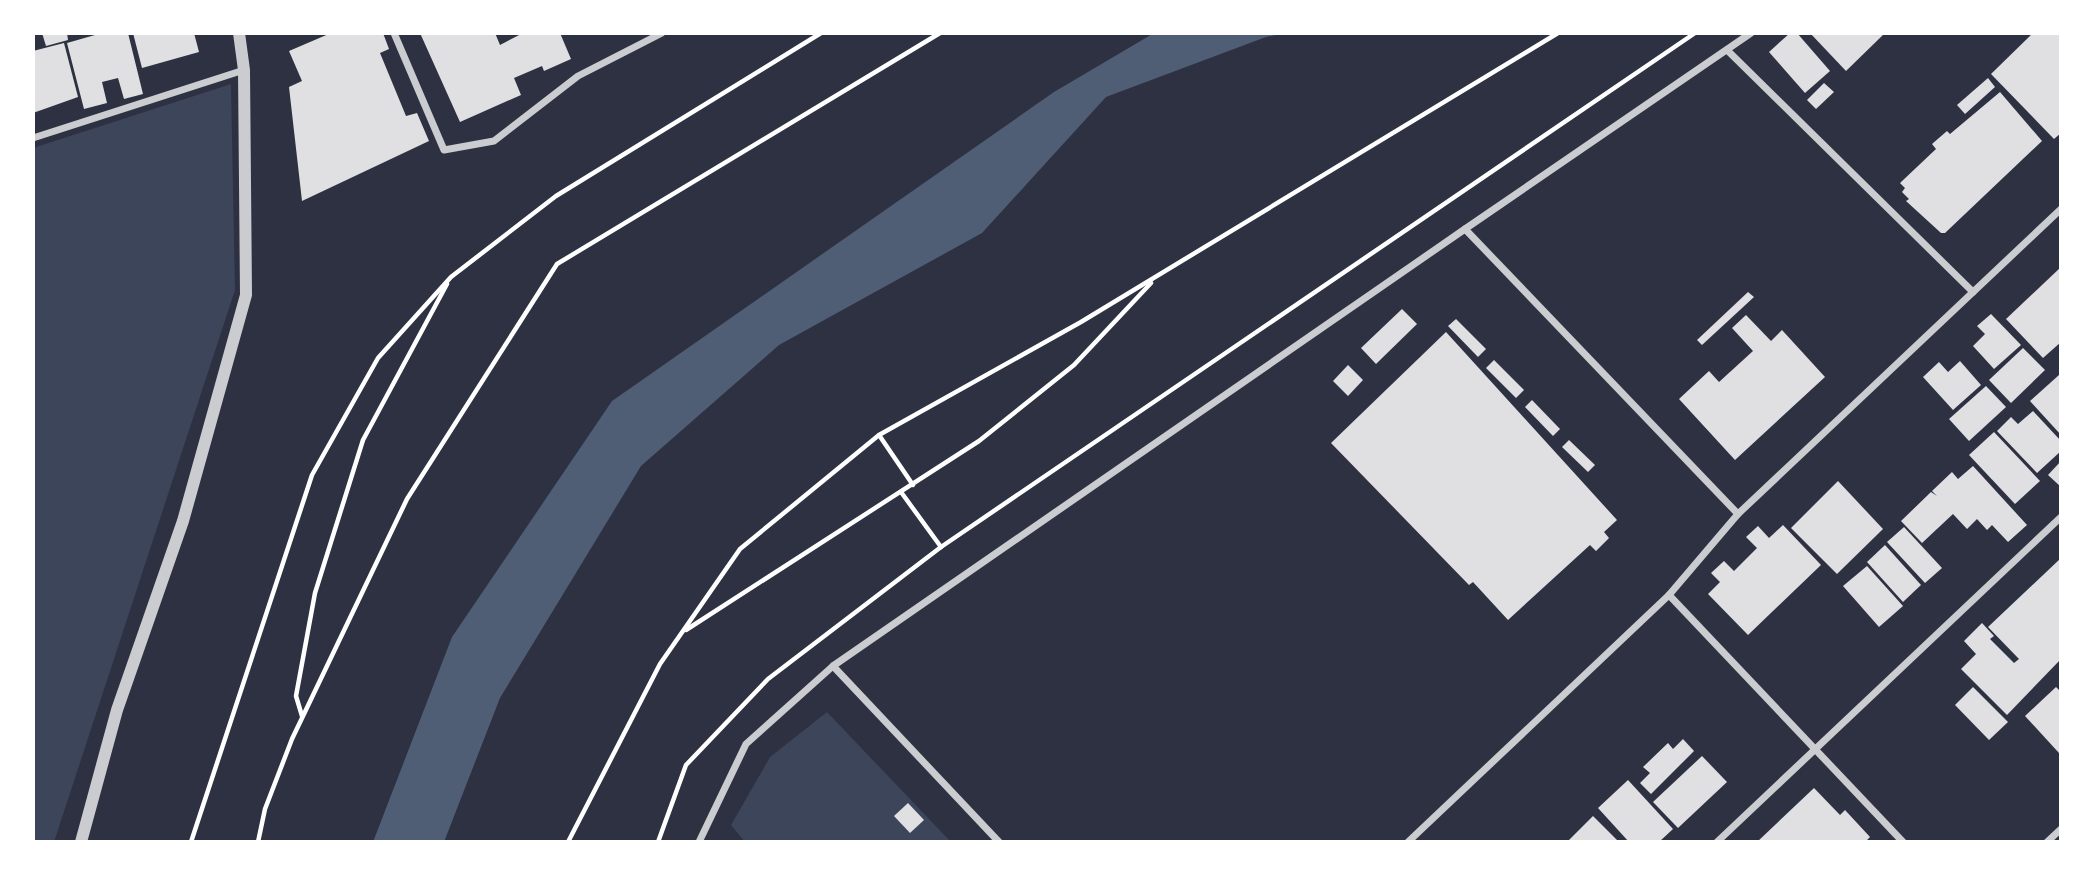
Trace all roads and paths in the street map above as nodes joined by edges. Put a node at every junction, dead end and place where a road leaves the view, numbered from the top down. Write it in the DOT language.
graph roads {
  1 [pos="239,33"];
  2 [pos="394,33"];
  3 [pos="662,33"];
  4 [pos="821,33"];
  5 [pos="940,33"];
  6 [pos="1558,33"];
  7 [pos="1695,33"];
  8 [pos="1751,33"];
  9 [pos="1727,50"];
  10 [pos="244,70"];
  11 [pos="33,138"];
  12 [pos="2061,209"];
  13 [pos="1465,229"];
  14 [pos="1156,276"];
  15 [pos="451,277"];
  16 [pos="1973,292"];
  17 [pos="879,435"];
  18 [pos="913,485"];
  19 [pos="901,492"];
  20 [pos="1738,514"];
  21 [pos="2061,517"];
  22 [pos="941,547"];
  23 [pos="1669,596"];
  24 [pos="682,632"];
  25 [pos="833,666"];
  26 [pos="302,718"];
  27 [pos="1815,749"];
  28 [pos="2061,829"];
  29 [pos="81,842"];
  30 [pos="191,842"];
  31 [pos="258,842"];
  32 [pos="568,842"];
  33 [pos="658,842"];
  34 [pos="699,842"];
  35 [pos="999,842"];
  36 [pos="1408,842"];
  37 [pos="1717,842"];
  38 [pos="1903,842"];
  39 [pos="2047,842"];
  1 -- 10 [label="street"];
  2 -- 3 [label="street"];
  4 -- 15 [label="path"];
  5 -- 26 [label="path"];
  6 -- 14 [label="path"];
  7 -- 22 [label="path"];
  8 -- 9 [label="street"];
  9 -- 13 [label="street"];
  9 -- 16 [label="street"];
  10 -- 11 [label="street"];
  10 -- 29 [label="street"];
  12 -- 16 [label="street"];
  13 -- 20 [label="street"];
  13 -- 25 [label="street"];
  14 -- 17 [label="path"];
  14 -- 18 [label="path"];
  15 -- 26 [label="path"];
  15 -- 30 [label="path"];
  16 -- 20 [label="street"];
  17 -- 18 [label="path"];
  17 -- 24 [label="path"];
  18 -- 19 [label="path"];
  19 -- 22 [label="path"];
  19 -- 24 [label="path"];
  20 -- 23 [label="street"];
  21 -- 27 [label="street"];
  22 -- 33 [label="path"];
  23 -- 27 [label="street"];
  23 -- 36 [label="street"];
  24 -- 32 [label="path"];
  25 -- 34 [label="street"];
  25 -- 35 [label="street"];
  26 -- 31 [label="path"];
  27 -- 37 [label="street"];
  27 -- 38 [label="street"];
  28 -- 39 [label="street"];
}
